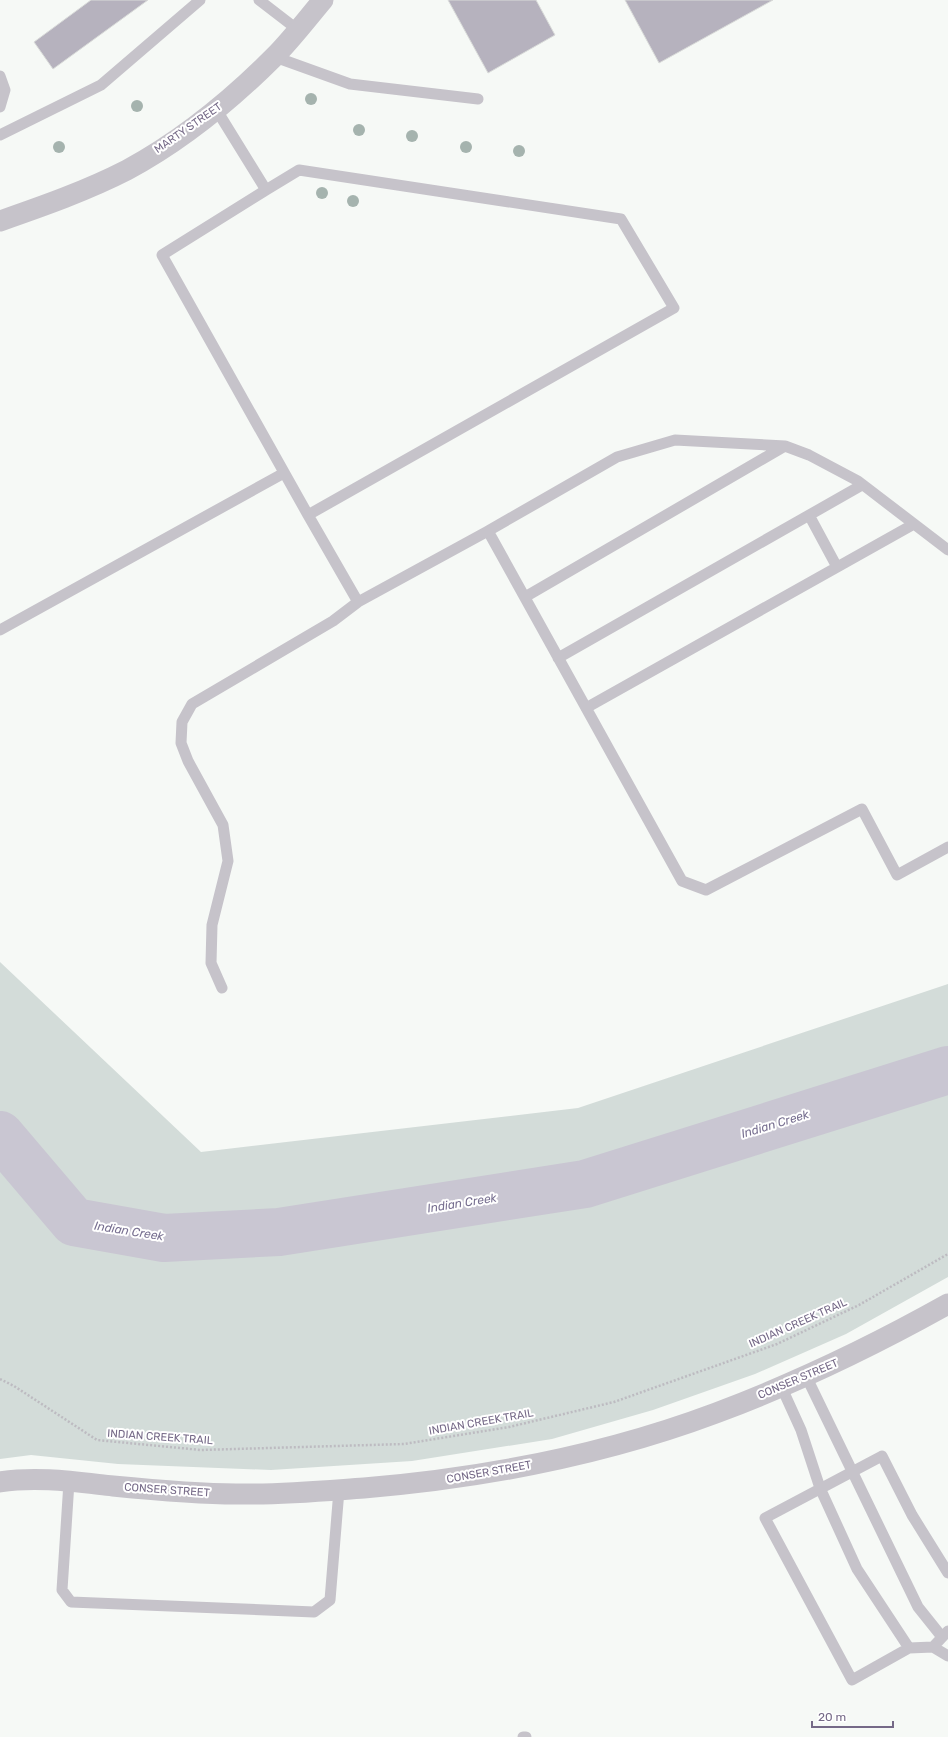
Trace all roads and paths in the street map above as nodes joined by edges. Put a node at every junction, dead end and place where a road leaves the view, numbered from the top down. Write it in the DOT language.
graph roads {
  1 [pos="200,0"];
  2 [pos="259,0"];
  3 [pos="324,0"];
  4 [pos="298,30"];
  5 [pos="274,57"];
  6 [pos="0,76"];
  7 [pos="478,100"];
  8 [pos="0,108"];
  9 [pos="216,110"];
  10 [pos="0,135"];
  11 [pos="266,190"];
  12 [pos="0,221"];
  13 [pos="785,446"];
  14 [pos="284,473"];
  15 [pos="862,485"];
  16 [pos="308,515"];
  17 [pos="809,515"];
  18 [pos="914,524"];
  19 [pos="488,531"];
  20 [pos="948,550"];
  21 [pos="837,567"];
  22 [pos="525,597"];
  23 [pos="358,602"];
  24 [pos="0,630"];
  25 [pos="558,658"];
  26 [pos="586,708"];
  27 [pos="948,847"];
  28 [pos="222,988"];
  29 [pos="948,1254"];
  30 [pos="948,1304"];
  31 [pos="806,1376"];
  32 [pos="0,1379"];
  33 [pos="781,1386"];
  34 [pos="852,1471"];
  35 [pos="0,1482"];
  36 [pos="69,1482"];
  37 [pos="820,1488"];
  38 [pos="340,1490"];
  39 [pos="948,1573"];
  40 [pos="945,1634"];
  41 [pos="933,1647"];
  42 [pos="909,1648"];
  43 [pos="948,1656"];
  1 -- 10 [label="lane"];
  2 -- 4 [label="lane"];
  3 -- 4 [label="street, MARTY STREET"];
  4 -- 5 [label="street, MARTY STREET"];
  5 -- 7 [label="lane"];
  5 -- 9 [label="street, MARTY STREET"];
  6 -- 8 [label="lane"];
  9 -- 11 [label="lane"];
  9 -- 12 [label="street, MARTY STREET"];
  11 -- 14 [label="lane"];
  11 -- 16 [label="lane"];
  13 -- 15 [label="lane"];
  13 -- 19 [label="lane"];
  13 -- 22 [label="lane"];
  14 -- 16 [label="lane"];
  14 -- 24 [label="lane"];
  15 -- 17 [label="lane"];
  15 -- 18 [label="lane"];
  16 -- 23 [label="lane"];
  17 -- 21 [label="lane"];
  17 -- 25 [label="lane"];
  18 -- 20 [label="lane"];
  18 -- 21 [label="lane"];
  19 -- 22 [label="lane"];
  19 -- 23 [label="lane"];
  21 -- 26 [label="lane"];
  22 -- 25 [label="lane"];
  23 -- 28 [label="lane"];
  25 -- 26 [label="lane"];
  26 -- 27 [label="lane"];
  29 -- 32 [label="path, INDIAN CREEK TRAIL"];
  30 -- 31 [label="street, CONSER STREET"];
  31 -- 33 [label="street, CONSER STREET"];
  31 -- 34 [label="lane"];
  33 -- 37 [label="lane"];
  33 -- 38 [label="street, CONSER STREET"];
  34 -- 37 [label="lane"];
  34 -- 39 [label="lane"];
  34 -- 40 [label="lane"];
  35 -- 36 [label="street, CONSER STREET"];
  36 -- 38 [label="street, CONSER STREET"];
  36 -- 38 [label="lane"];
  37 -- 42 [label="lane"];
  37 -- 42 [label="lane"];
  40 -- 41 [label="lane"];
  41 -- 42 [label="lane"];
  41 -- 43 [label="lane"];
}
